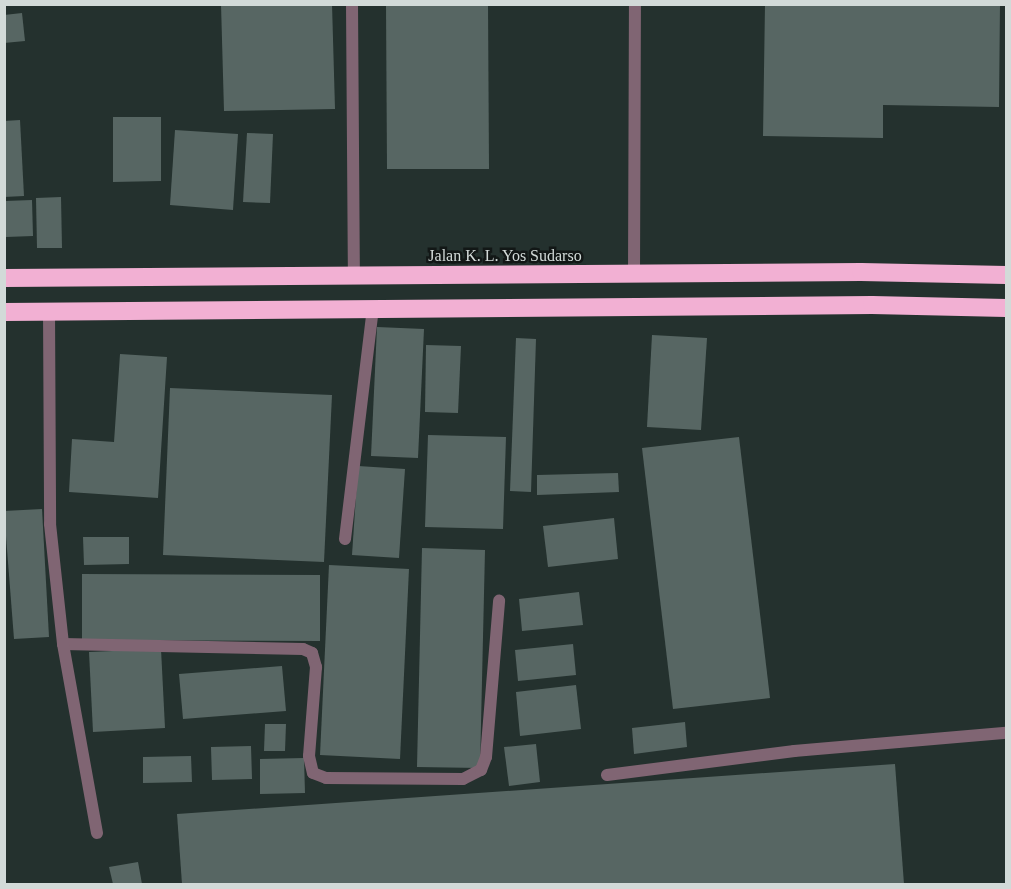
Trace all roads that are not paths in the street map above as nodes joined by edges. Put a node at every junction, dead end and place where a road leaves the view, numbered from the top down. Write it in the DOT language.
graph roads {
  1 [pos="352,4"];
  2 [pos="635,4"];
  3 [pos="634,275"];
  4 [pos="1006,275"];
  5 [pos="354,276"];
  6 [pos="4,278"];
  7 [pos="1006,308"];
  8 [pos="373,309"];
  9 [pos="50,310"];
  10 [pos="4,312"];
  11 [pos="345,539"];
  12 [pos="499,602"];
  13 [pos="63,644"];
  14 [pos="1006,733"];
  15 [pos="607,775"];
  16 [pos="97,833"];
  1 -- 5 [label="lane"];
  2 -- 3 [label="lane"];
  3 -- 4 [label="highway, Jalan K. L. Yos Sudarso"];
  3 -- 5 [label="highway, Jalan K. L. Yos Sudarso"];
  5 -- 6 [label="highway, Jalan K. L. Yos Sudarso"];
  7 -- 8 [label="highway"];
  8 -- 9 [label="highway"];
  8 -- 11 [label="lane"];
  9 -- 10 [label="highway"];
  9 -- 13 [label="lane"];
  12 -- 13 [label="lane"];
  13 -- 16 [label="lane"];
  14 -- 15 [label="lane"];
}
